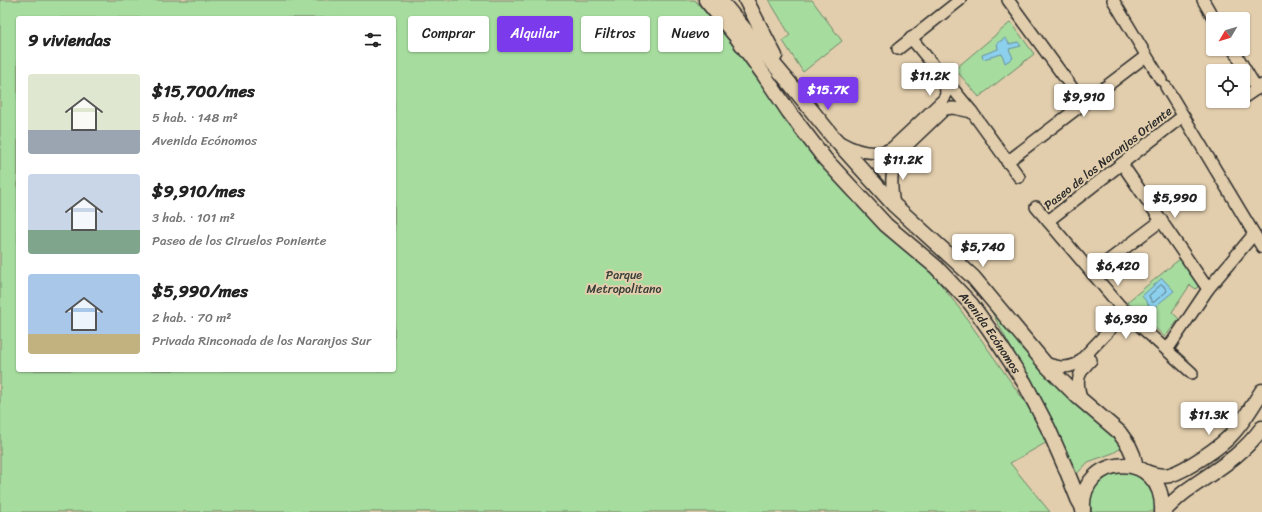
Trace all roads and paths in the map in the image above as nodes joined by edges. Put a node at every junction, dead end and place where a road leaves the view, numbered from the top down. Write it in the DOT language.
graph roads {
  1 [pos="746,0"];
  2 [pos="960,0"];
  3 [pos="1008,0"];
  4 [pos="1113,0"];
  5 [pos="1203,0"];
  6 [pos="712,1"];
  7 [pos="1210,12"];
  8 [pos="911,38"];
  9 [pos="898,49"];
  10 [pos="1146,56"];
  11 [pos="1238,56"];
  12 [pos="945,78"];
  13 [pos="787,80"];
  14 [pos="1260,87"];
  15 [pos="797,92"];
  16 [pos="1250,93"];
  17 [pos="782,103"];
  18 [pos="1084,104"];
  19 [pos="972,112"];
  20 [pos="1184,116"];
  21 [pos="833,138"];
  22 [pos="1007,162"];
  23 [pos="1122,164"];
  24 [pos="1019,177"];
  25 [pos="894,205"];
  26 [pos="1036,207"];
  27 [pos="1162,220"];
  28 [pos="1048,221"];
  29 [pos="1254,234"];
  30 [pos="1262,247"];
  31 [pos="956,260"];
  32 [pos="1092,273"];
  33 [pos="943,274"];
  34 [pos="1208,289"];
  35 [pos="1120,306"];
  36 [pos="1139,325"];
  37 [pos="1167,350"];
  38 [pos="1045,363"];
  39 [pos="1192,373"];
  40 [pos="1262,391"];
  41 [pos="1081,399"];
  42 [pos="1262,428"];
  43 [pos="1141,470"];
  44 [pos="1083,510"];
  45 [pos="1163,512"];
  1 -- 13 [label="street"];
  2 -- 8 [label="street"];
  3 -- 18 [label="street"];
  4 -- 10 [label="street"];
  5 -- 7 [label="street"];
  6 -- 13 [label="street, Avenida Ecónomos"];
  6 -- 17 [label="street, Avenida Ecónomos"];
  8 -- 9 [label="street"];
  8 -- 12 [label="street"];
  10 -- 18 [label="street"];
  10 -- 20 [label="street"];
  11 -- 14 [label="street"];
  12 -- 19 [label="street"];
  12 -- 21 [label="street"];
  13 -- 15 [label="street, Avenida Ecónomos"];
  14 -- 16 [label="street"];
  15 -- 17 [label="street"];
  15 -- 21 [label="street, Avenida Ecónomos"];
  17 -- 33 [label="street, Avenida Ecónomos"];
  18 -- 22 [label="street"];
  19 -- 22 [label="street"];
  19 -- 25 [label="street"];
  20 -- 23 [label="street, Paseo de los Naranjos Oriente"];
  20 -- 29 [label="street"];
  21 -- 25 [label="street, Avenida Ecónomos"];
  22 -- 24 [label="street"];
  23 -- 27 [label="street"];
  23 -- 28 [label="street, Paseo de los Naranjos Oriente"];
  25 -- 31 [label="street, Avenida Ecónomos"];
  26 -- 28 [label="street"];
  27 -- 32 [label="street"];
  27 -- 34 [label="street"];
  28 -- 32 [label="street"];
  29 -- 30 [label="street"];
  29 -- 34 [label="street"];
  31 -- 33 [label="street"];
  31 -- 38 [label="street, Avenida Ecónomos"];
  32 -- 35 [label="street"];
  33 -- 44 [label="street, Avenida Ecónomos"];
  34 -- 37 [label="street"];
  35 -- 36 [label="street"];
  35 -- 38 [label="street"];
  36 -- 37 [label="street"];
  36 -- 41 [label="street"];
  37 -- 39 [label="street"];
  38 -- 41 [label="street, Avenida Ecónomos"];
  40 -- 43 [label="street"];
  41 -- 43 [label="street, Avenida Ecónomos"];
  42 -- 45 [label="street"];
  43 -- 44 [label="street"];
  43 -- 45 [label="street"];
}
